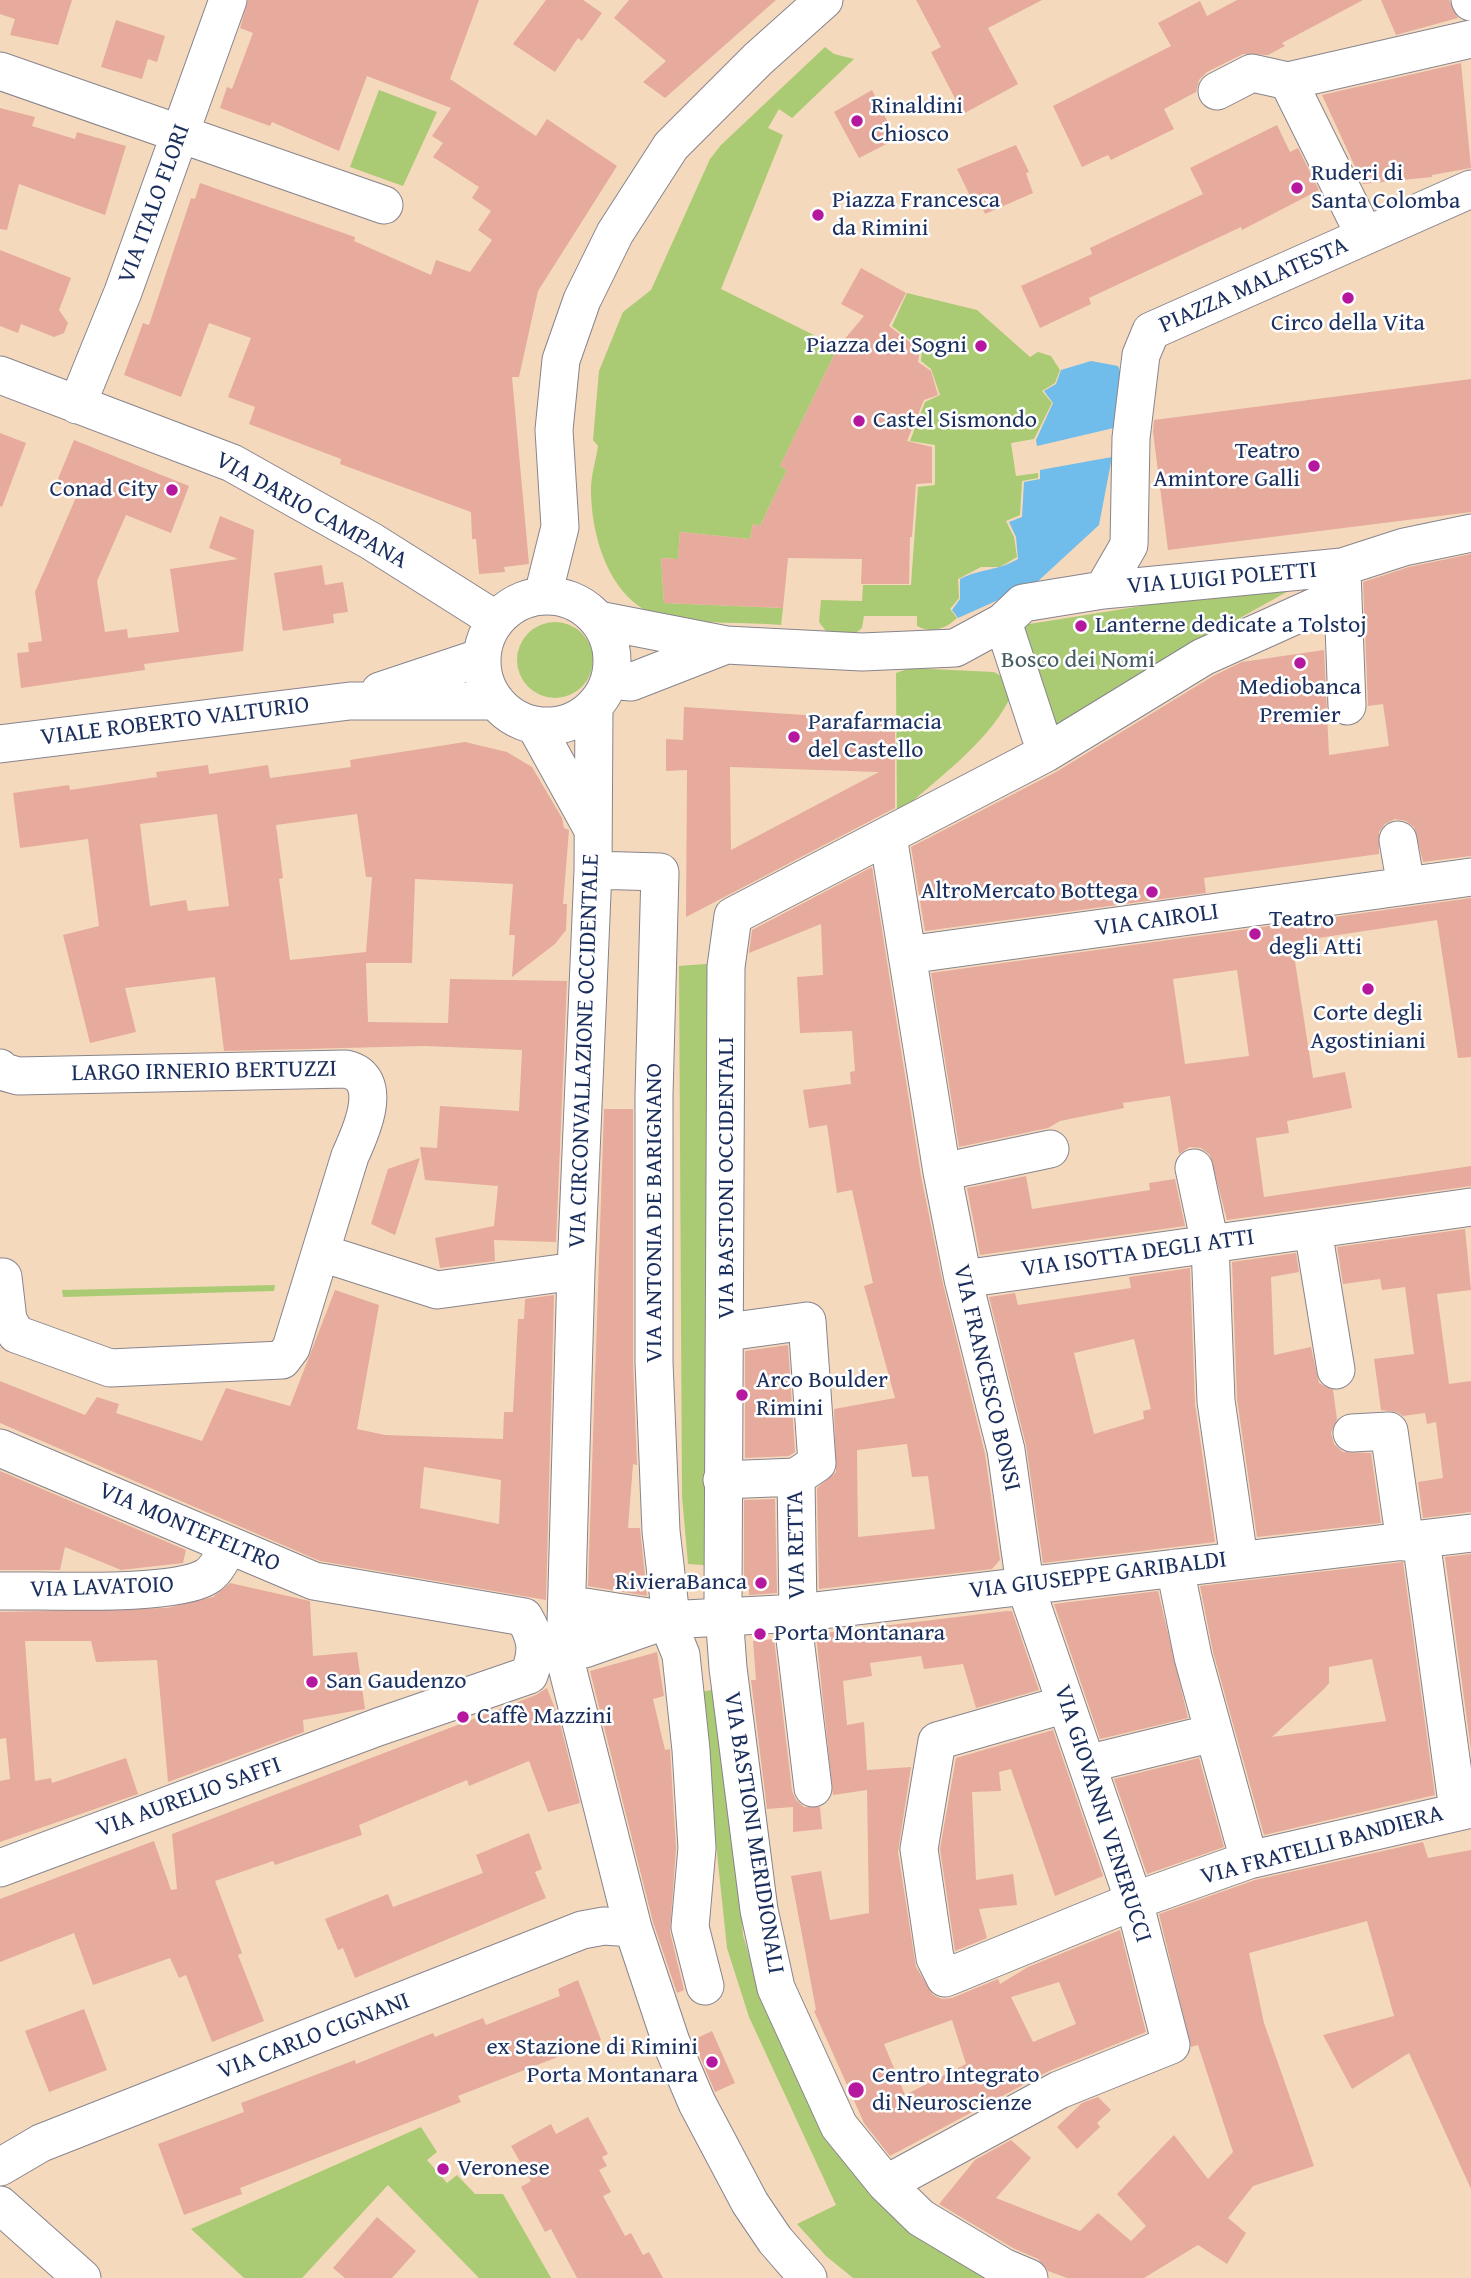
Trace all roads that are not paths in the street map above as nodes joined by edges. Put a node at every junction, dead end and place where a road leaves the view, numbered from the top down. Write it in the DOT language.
graph roads {
  1 [pos="228,0"];
  2 [pos="824,0"];
  3 [pos="1471,39"];
  4 [pos="0,71"];
  5 [pos="1288,81"];
  6 [pos="1217,91"];
  7 [pos="181,133"];
  8 [pos="1471,189"];
  9 [pos="384,205"];
  10 [pos="1365,236"];
  11 [pos="0,374"];
  12 [pos="77,405"];
  13 [pos="560,527"];
  14 [pos="1471,533"];
  15 [pos="1342,581"];
  16 [pos="1102,590"];
  17 [pos="543,595"];
  18 [pos="590,612"];
  19 [pos="496,620"];
  20 [pos="1003,622"];
  21 [pos="726,645"];
  22 [pos="482,657"];
  23 [pos="611,690"];
  24 [pos="350,701"];
  25 [pos="496,701"];
  26 [pos="1348,706"];
  27 [pos="536,725"];
  28 [pos="0,744"];
  29 [pos="1046,753"];
  30 [pos="593,830"];
  31 [pos="888,836"];
  32 [pos="1398,840"];
  33 [pos="593,870"];
  34 [pos="1471,877"];
  35 [pos="1406,886"];
  36 [pos="907,955"];
  37 [pos="0,1068"];
  38 [pos="1050,1149"];
  39 [pos="1194,1168"];
  40 [pos="942,1172"];
  41 [pos="1471,1207"];
  42 [pos="1313,1230"];
  43 [pos="1210,1244"];
  44 [pos="321,1253"];
  45 [pos="576,1271"];
  46 [pos="0,1277"];
  47 [pos="963,1279"];
  48 [pos="727,1332"];
  49 [pos="1336,1370"];
  50 [pos="1352,1433"];
  51 [pos="0,1448"];
  52 [pos="796,1477"];
  53 [pos="722,1480"];
  54 [pos="1471,1533"];
  55 [pos="1413,1541"];
  56 [pos="228,1547"];
  57 [pos="1239,1559"];
  58 [pos="1175,1568"];
  59 [pos="1025,1585"];
  60 [pos="0,1591"];
  61 [pos="724,1607"];
  62 [pos="796,1608"];
  63 [pos="667,1620"];
  64 [pos="574,1654"];
  65 [pos="1066,1704"];
  66 [pos="377,1727"];
  67 [pos="1213,1733"];
  68 [pos="1087,1764"];
  69 [pos="813,1788"];
  70 [pos="1464,1810"];
  71 [pos="1249,1860"];
  72 [pos="0,1868"];
  73 [pos="1134,1901"];
  74 [pos="633,1928"];
  75 [pos="705,1986"];
  76 [pos="0,2167"];
  77 [pos="886,2184"];
  78 [pos="0,2205"];
  79 [pos="792,2272"];
  80 [pos="82,2278"];
  81 [pos="1029,2278"];
  1 -- 7 [label="street, VIA ITALO FLORI"];
  2 -- 13 [label="street"];
  3 -- 5 [label="street"];
  4 -- 7 [label="street"];
  5 -- 6 [label="street"];
  5 -- 10 [label="street"];
  7 -- 9 [label="street"];
  7 -- 12 [label="street, VIA ITALO FLORI"];
  8 -- 10 [label="street, PIAZZA MALATESTA"];
  10 -- 16 [label="street, PIAZZA MALATESTA"];
  11 -- 12 [label="street, VIA DARIO CAMPANA"];
  12 -- 19 [label="street, VIA DARIO CAMPANA"];
  13 -- 17 [label="street"];
  13 -- 18 [label="street"];
  14 -- 15 [label="street, VIA LUIGI POLETTI"];
  15 -- 16 [label="street, VIA LUIGI POLETTI"];
  15 -- 26 [label="street, VIA LUIGI POLETTI"];
  15 -- 29 [label="street, VIA LUIGI POLETTI"];
  16 -- 20 [label="street"];
  17 -- 18 [label="street"];
  17 -- 19 [label="street"];
  18 -- 21 [label="street"];
  18 -- 23 [label="street"];
  19 -- 22 [label="street"];
  20 -- 21 [label="street"];
  20 -- 29 [label="street"];
  21 -- 23 [label="street"];
  22 -- 24 [label="street, VIALE ROBERTO VALTURIO"];
  22 -- 25 [label="street"];
  23 -- 27 [label="street"];
  23 -- 30 [label="street, VIA CIRCONVALLAZIONE OCCIDENTALE"];
  24 -- 25 [label="street, VIALE ROBERTO VALTURIO"];
  24 -- 28 [label="street, VIALE ROBERTO VALTURIO"];
  25 -- 27 [label="street"];
  27 -- 30 [label="street, VIA CIRCONVALLAZIONE OCCIDENTALE"];
  29 -- 31 [label="street"];
  30 -- 33 [label="street, VIA CIRCONVALLAZIONE OCCIDENTALE"];
  31 -- 36 [label="street, VIA FRANCESCO BONSI"];
  31 -- 48 [label="street, VIA BASTIONI OCCIDENTALI"];
  32 -- 35 [label="street"];
  33 -- 45 [label="street, VIA CIRCONVALLAZIONE OCCIDENTALE"];
  33 -- 63 [label="street, VIA ANTONIA DE BARIGNANO"];
  34 -- 35 [label="street, VIA CAIROLI"];
  35 -- 36 [label="street, VIA CAIROLI"];
  36 -- 40 [label="street, VIA FRANCESCO BONSI"];
  37 -- 44 [label="street, LARGO IRNERIO BERTUZZI"];
  38 -- 40 [label="street"];
  39 -- 43 [label="street"];
  40 -- 47 [label="street, VIA FRANCESCO BONSI"];
  41 -- 42 [label="street, VIA ISOTTA DEGLI ATTI"];
  42 -- 43 [label="street, VIA ISOTTA DEGLI ATTI"];
  42 -- 49 [label="street"];
  43 -- 47 [label="street, VIA ISOTTA DEGLI ATTI"];
  43 -- 57 [label="street"];
  44 -- 45 [label="street, VIA CIRCONVALLAZIONE OCCIDENTALE"];
  44 -- 46 [label="street, LARGO IRNERIO BERTUZZI"];
  45 -- 64 [label="street, VIA CIRCONVALLAZIONE OCCIDENTALE"];
  47 -- 59 [label="street, VIA FRANCESCO BONSI"];
  48 -- 52 [label="street, VIA RETTA"];
  48 -- 53 [label="street, VIA BASTIONI OCCIDENTALI"];
  50 -- 55 [label="street"];
  51 -- 56 [label="street, VIA MONTEFELTRO"];
  52 -- 53 [label="street, VIA RETTA"];
  52 -- 62 [label="street, VIA RETTA"];
  53 -- 61 [label="street, VIA BASTIONI OCCIDENTALI"];
  54 -- 55 [label="street, VIA GIUSEPPE GARIBALDI"];
  55 -- 57 [label="street, VIA GIUSEPPE GARIBALDI"];
  55 -- 70 [label="street"];
  56 -- 60 [label="street, VIA LAVATOIO"];
  56 -- 66 [label="street, VIA MONTEFELTRO"];
  57 -- 58 [label="street, VIA GIUSEPPE GARIBALDI"];
  58 -- 59 [label="street, VIA GIUSEPPE GARIBALDI"];
  58 -- 67 [label="street"];
  59 -- 62 [label="street, VIA GIUSEPPE GARIBALDI"];
  59 -- 65 [label="street, VIA GIOVANNI VENERUCCI"];
  61 -- 62 [label="street, VIA GIUSEPPE GARIBALDI"];
  61 -- 63 [label="street, VIA GIUSEPPE GARIBALDI"];
  61 -- 77 [label="street, VIA BASTIONI MERIDIONALI"];
  62 -- 69 [label="street, VIA RETTA"];
  63 -- 64 [label="street, VIA GIUSEPPE GARIBALDI"];
  63 -- 75 [label="street"];
  64 -- 74 [label="street, VIA CIRCONVALLAZIONE OCCIDENTALE"];
  65 -- 68 [label="street, VIA GIOVANNI VENERUCCI"];
  65 -- 73 [label="street, VIA FRATELLI BANDIERA"];
  66 -- 72 [label="street, VIA AURELIO SAFFI"];
  67 -- 68 [label="street"];
  67 -- 71 [label="street"];
  68 -- 73 [label="street, VIA GIOVANNI VENERUCCI"];
  70 -- 71 [label="street, VIA FRATELLI BANDIERA"];
  71 -- 73 [label="street, VIA FRATELLI BANDIERA"];
  73 -- 77 [label="street, VIA GIOVANNI VENERUCCI"];
  74 -- 76 [label="street, VIA CARLO CIGNANI"];
  74 -- 79 [label="street, VIA CIRCONVALLAZIONE OCCIDENTALE"];
  77 -- 81 [label="street, VIA BASTIONI MERIDIONALI"];
  78 -- 80 [label="street"];
}
